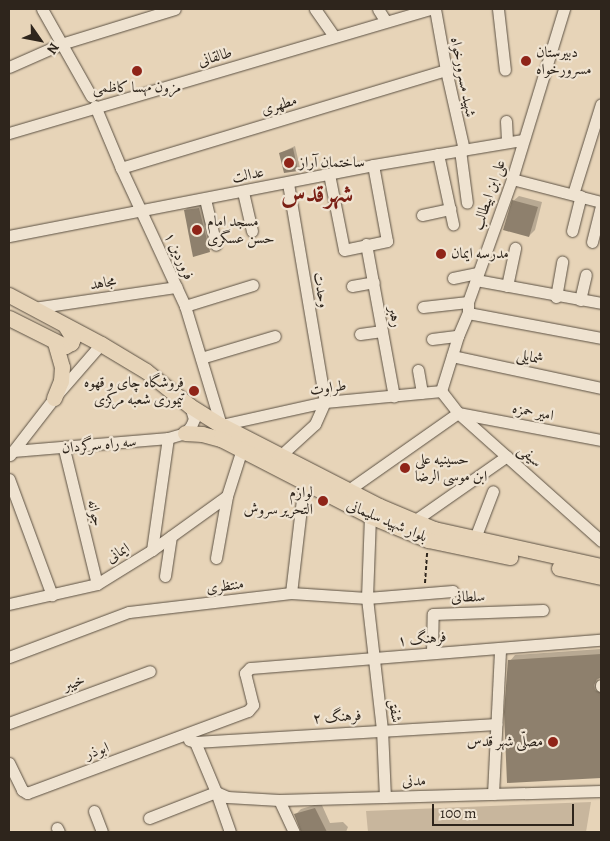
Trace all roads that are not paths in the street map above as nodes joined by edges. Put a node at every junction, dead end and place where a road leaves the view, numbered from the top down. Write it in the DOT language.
graph roads {
  1 [pos="42,9"];
  2 [pos="175,9"];
  3 [pos="315,9"];
  4 [pos="378,9"];
  5 [pos="429,9"];
  6 [pos="435,9"];
  7 [pos="498,9"];
  8 [pos="564,9"];
  9 [pos="411,10"];
  10 [pos="385,20"];
  11 [pos="334,36"];
  12 [pos="61,44"];
  13 [pos="9,67"];
  14 [pos="446,70"];
  15 [pos="505,70"];
  16 [pos="93,101"];
  17 [pos="601,104"];
  18 [pos="506,121"];
  19 [pos="9,133"];
  20 [pos="522,140"];
  21 [pos="507,142"];
  22 [pos="462,150"];
  23 [pos="438,154"];
  24 [pos="373,165"];
  25 [pos="121,168"];
  26 [pos="329,174"];
  27 [pos="512,180"];
  28 [pos="288,183"];
  29 [pos="243,192"];
  30 [pos="577,195"];
  31 [pos="205,198"];
  32 [pos="601,202"];
  33 [pos="467,203"];
  34 [pos="601,207"];
  35 [pos="140,209"];
  36 [pos="450,209"];
  37 [pos="422,214"];
  38 [pos="453,224"];
  39 [pos="252,231"];
  40 [pos="572,231"];
  41 [pos="9,236"];
  42 [pos="592,242"];
  43 [pos="366,244"];
  44 [pos="216,245"];
  45 [pos="515,248"];
  46 [pos="562,262"];
  47 [pos="586,275"];
  48 [pos="477,277"];
  49 [pos="453,278"];
  50 [pos="374,282"];
  51 [pos="253,286"];
  52 [pos="352,286"];
  53 [pos="507,286"];
  54 [pos="176,287"];
  55 [pos="9,295"];
  56 [pos="556,297"];
  57 [pos="580,300"];
  58 [pos="601,303"];
  59 [pos="185,306"];
  60 [pos="423,307"];
  61 [pos="468,307"];
  62 [pos="34,308"];
  63 [pos="9,318"];
  64 [pos="66,327"];
  65 [pos="382,331"];
  66 [pos="360,334"];
  67 [pos="275,336"];
  68 [pos="458,336"];
  69 [pos="601,338"];
  70 [pos="432,339"];
  71 [pos="55,342"];
  72 [pos="101,344"];
  73 [pos="452,356"];
  74 [pos="201,358"];
  75 [pos="418,370"];
  76 [pos="601,388"];
  77 [pos="441,391"];
  78 [pos="422,393"];
  79 [pos="394,396"];
  80 [pos="54,398"];
  81 [pos="325,402"];
  82 [pos="190,406"];
  83 [pos="458,413"];
  84 [pos="221,425"];
  85 [pos="185,433"];
  86 [pos="168,438"];
  87 [pos="601,440"];
  88 [pos="64,449"];
  89 [pos="242,449"];
  90 [pos="10,452"];
  91 [pos="280,456"];
  92 [pos="507,456"];
  93 [pos="9,479"];
  94 [pos="304,482"];
  95 [pos="347,491"];
  96 [pos="493,491"];
  97 [pos="227,496"];
  98 [pos="370,516"];
  99 [pos="414,521"];
  100 [pos="171,536"];
  101 [pos="474,538"];
  102 [pos="601,541"];
  103 [pos="152,550"];
  104 [pos="216,558"];
  105 [pos="601,566"];
  106 [pos="165,576"];
  107 [pos="601,577"];
  108 [pos="97,584"];
  109 [pos="453,591"];
  110 [pos="291,594"];
  111 [pos="52,595"];
  112 [pos="366,598"];
  113 [pos="9,604"];
  114 [pos="543,610"];
  115 [pos="601,640"];
  116 [pos="500,649"];
  117 [pos="432,653"];
  118 [pos="9,657"];
  119 [pos="372,659"];
  120 [pos="150,670"];
  121 [pos="246,670"];
  122 [pos="9,723"];
  123 [pos="496,724"];
  124 [pos="382,730"];
  125 [pos="181,737"];
  126 [pos="195,742"];
  127 [pos="9,763"];
  128 [pos="601,790"];
  129 [pos="216,792"];
  130 [pos="493,794"];
  131 [pos="385,797"];
  132 [pos="279,800"];
  133 [pos="94,811"];
  134 [pos="150,818"];
  135 [pos="102,832"];
  136 [pos="230,832"];
  137 [pos="294,832"];
  1 -- 12 [label="street, فروردین ۱"];
  2 -- 12 [label="street"];
  3 -- 11 [label="street"];
  4 -- 10 [label="street"];
  5 -- 9 [label="street, طالقانی"];
  6 -- 14 [label="street, شهید مسرورخواه"];
  7 -- 15 [label="street"];
  8 -- 20 [label="street, علی ابن ابیطالب"];
  9 -- 10 [label="street, طالقانی"];
  10 -- 11 [label="street, طالقانی"];
  11 -- 16 [label="street, طالقانی"];
  12 -- 13 [label="street"];
  12 -- 16 [label="street, فروردین ۱"];
  14 -- 22 [label="street, شهید مسرورخواه"];
  14 -- 25 [label="street, مطهری"];
  16 -- 19 [label="street, طالقانی"];
  16 -- 25 [label="street, فروردین ۱"];
  17 -- 30 [label="street"];
  18 -- 21 [label="street"];
  20 -- 21 [label="street, عدالت"];
  20 -- 27 [label="street, علی ابن ابیطالب"];
  21 -- 22 [label="street, عدالت"];
  22 -- 23 [label="street, عدالت"];
  22 -- 33 [label="street, شهید مسرورخواه"];
  23 -- 24 [label="street, عدالت"];
  23 -- 36 [label="street"];
  24 -- 26 [label="street, عدالت"];
  24 -- 43 [label="street"];
  25 -- 35 [label="street, فروردین ۱"];
  26 -- 28 [label="street, عدالت"];
  26 -- 43 [label="street"];
  27 -- 30 [label="street"];
  27 -- 48 [label="street, علی ابن ابیطالب"];
  28 -- 29 [label="street, عدالت"];
  28 -- 81 [label="street, وحدت"];
  29 -- 31 [label="street, عدالت"];
  29 -- 39 [label="street"];
  30 -- 32 [label="street"];
  30 -- 40 [label="street"];
  31 -- 35 [label="street, عدالت"];
  31 -- 44 [label="street"];
  34 -- 42 [label="street"];
  35 -- 41 [label="street, عدالت"];
  35 -- 54 [label="street, فروردین ۱"];
  36 -- 37 [label="street"];
  36 -- 38 [label="street"];
  43 -- 50 [label="street, رهبر"];
  45 -- 53 [label="street"];
  46 -- 56 [label="street"];
  47 -- 57 [label="street"];
  48 -- 49 [label="street"];
  48 -- 53 [label="street"];
  48 -- 61 [label="street, علی ابن ابیطالب"];
  50 -- 52 [label="street"];
  50 -- 65 [label="street, رهبر"];
  51 -- 59 [label="street"];
  53 -- 56 [label="street"];
  54 -- 59 [label="street, فروردین ۱"];
  54 -- 62 [label="street, مجاهد"];
  55 -- 62 [label="main road"];
  56 -- 57 [label="street"];
  57 -- 58 [label="street"];
  59 -- 74 [label="street, فروردین ۱"];
  60 -- 61 [label="street"];
  61 -- 68 [label="street, علی ابن ابیطالب"];
  61 -- 69 [label="street"];
  62 -- 64 [label="main road"];
  63 -- 71 [label="main road"];
  64 -- 71 [label="main road"];
  64 -- 72 [label="main road"];
  65 -- 66 [label="street"];
  65 -- 79 [label="street, رهبر"];
  67 -- 74 [label="street"];
  68 -- 70 [label="street"];
  68 -- 73 [label="street, علی ابن ابیطالب"];
  71 -- 80 [label="main road"];
  72 -- 80 [label="street, سه راه سرگردان"];
  72 -- 82 [label="main road"];
  73 -- 76 [label="street, شمایلی"];
  73 -- 77 [label="street, علی ابن ابیطالب"];
  74 -- 84 [label="street, فروردین ۱"];
  75 -- 78 [label="street"];
  77 -- 78 [label="street, طراوت"];
  77 -- 83 [label="street, سیفی"];
  78 -- 79 [label="street, طراوت"];
  79 -- 81 [label="street, طراوت"];
  80 -- 90 [label="street, سه راه سرگردان"];
  81 -- 84 [label="street, طراوت"];
  81 -- 91 [label="street"];
  82 -- 84 [label="main road, بلوار شهید سلیمانی"];
  82 -- 85 [label="street"];
  83 -- 87 [label="street, امیر حمزه"];
  83 -- 92 [label="street, سیفی"];
  83 -- 95 [label="street"];
  84 -- 91 [label="main road, بلوار شهید سلیمانی"];
  85 -- 86 [label="street, سه راه سرگردان"];
  85 -- 89 [label="main road, بلوار شهید سلیمانی"];
  86 -- 88 [label="street, سه راه سرگردان"];
  86 -- 103 [label="street"];
  88 -- 90 [label="street, سه راه سرگردان"];
  88 -- 108 [label="street, جوانه"];
  89 -- 94 [label="main road, بلوار شهید سلیمانی"];
  89 -- 97 [label="street"];
  91 -- 95 [label="main road, بلوار شهید سلیمانی"];
  92 -- 99 [label="street"];
  92 -- 102 [label="street, سیفی"];
  93 -- 111 [label="street"];
  94 -- 98 [label="main road, بلوار شهید سلیمانی"];
  94 -- 110 [label="street"];
  95 -- 99 [label="main road, بلوار شهید سلیمانی"];
  96 -- 101 [label="street"];
  97 -- 100 [label="street, ایمانی"];
  97 -- 104 [label="street"];
  98 -- 107 [label="main road, بلوار شهید سلیمانی"];
  98 -- 112 [label="street, شفق"];
  99 -- 101 [label="main road, بلوار شهید سلیمانی"];
  100 -- 103 [label="street, ایمانی"];
  100 -- 106 [label="street"];
  101 -- 105 [label="main road, بلوار شهید سلیمانی"];
  103 -- 108 [label="street, ایمانی"];
  108 -- 111 [label="street, ایمانی"];
  109 -- 112 [label="street, منتظری"];
  110 -- 112 [label="street, منتظری"];
  110 -- 118 [label="street, منتظری"];
  111 -- 113 [label="street, ایمانی"];
  112 -- 119 [label="street, شفق"];
  114 -- 117 [label="street, سلطانی"];
  115 -- 116 [label="street, فرهنگ ۱"];
  116 -- 117 [label="street, فرهنگ ۱"];
  116 -- 123 [label="street"];
  117 -- 119 [label="street, فرهنگ ۱"];
  119 -- 121 [label="street, فرهنگ ۱"];
  119 -- 124 [label="street, شفق"];
  120 -- 122 [label="street, خیبر"];
  121 -- 125 [label="street, ابوذر"];
  123 -- 124 [label="street, فرهنگ ۲"];
  123 -- 130 [label="street"];
  124 -- 126 [label="street, فرهنگ ۲"];
  124 -- 131 [label="street, شفق"];
  125 -- 126 [label="street, فرهنگ ۲"];
  125 -- 127 [label="street, ابوذر"];
  126 -- 129 [label="street"];
  128 -- 130 [label="street, مدنی"];
  129 -- 132 [label="street, مدنی"];
  129 -- 134 [label="street"];
  129 -- 136 [label="street"];
  130 -- 131 [label="street, مدنی"];
  131 -- 132 [label="street, مدنی"];
  132 -- 137 [label="street"];
  133 -- 135 [label="street"];
}
